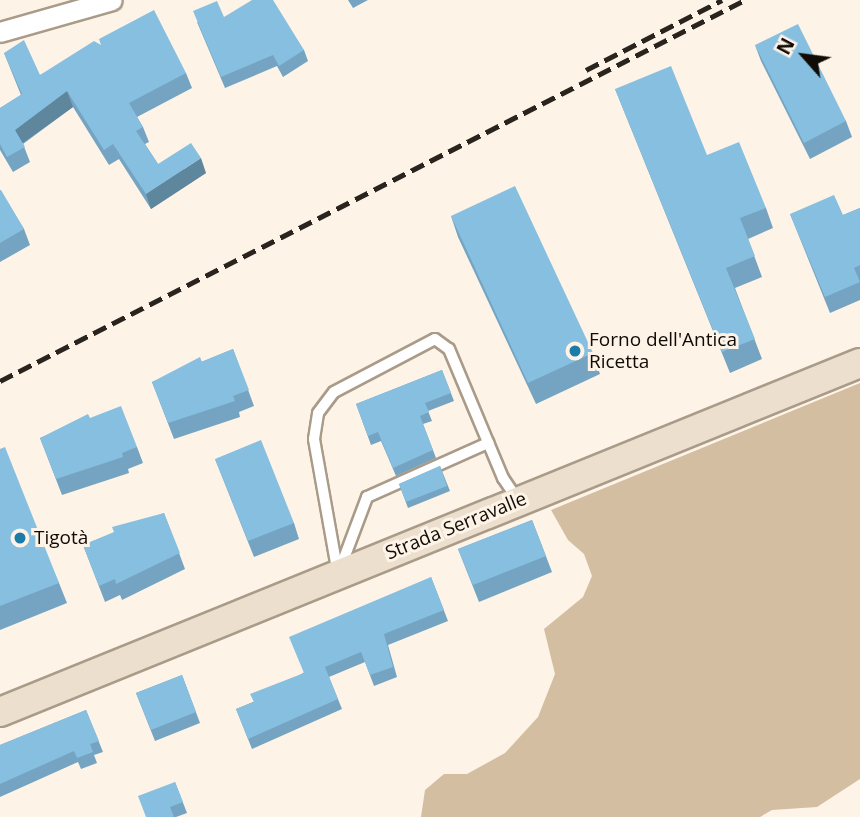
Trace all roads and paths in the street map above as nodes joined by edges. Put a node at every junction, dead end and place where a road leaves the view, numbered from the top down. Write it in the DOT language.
graph roads {
  1 [pos="112,0"];
  2 [pos="73,5"];
  3 [pos="0,32"];
  4 [pos="860,363"];
  5 [pos="488,443"];
  6 [pos="518,500"];
  7 [pos="338,574"];
  8 [pos="0,712"];
  1 -- 2 [label="street"];
  2 -- 3 [label="street"];
  4 -- 6 [label="main road, Strada Serravalle"];
  5 -- 6 [label="lane"];
  5 -- 7 [label="lane"];
  5 -- 7 [label="lane"];
  6 -- 7 [label="main road, Strada Serravalle"];
  7 -- 8 [label="main road, Strada Serravalle"];
}
